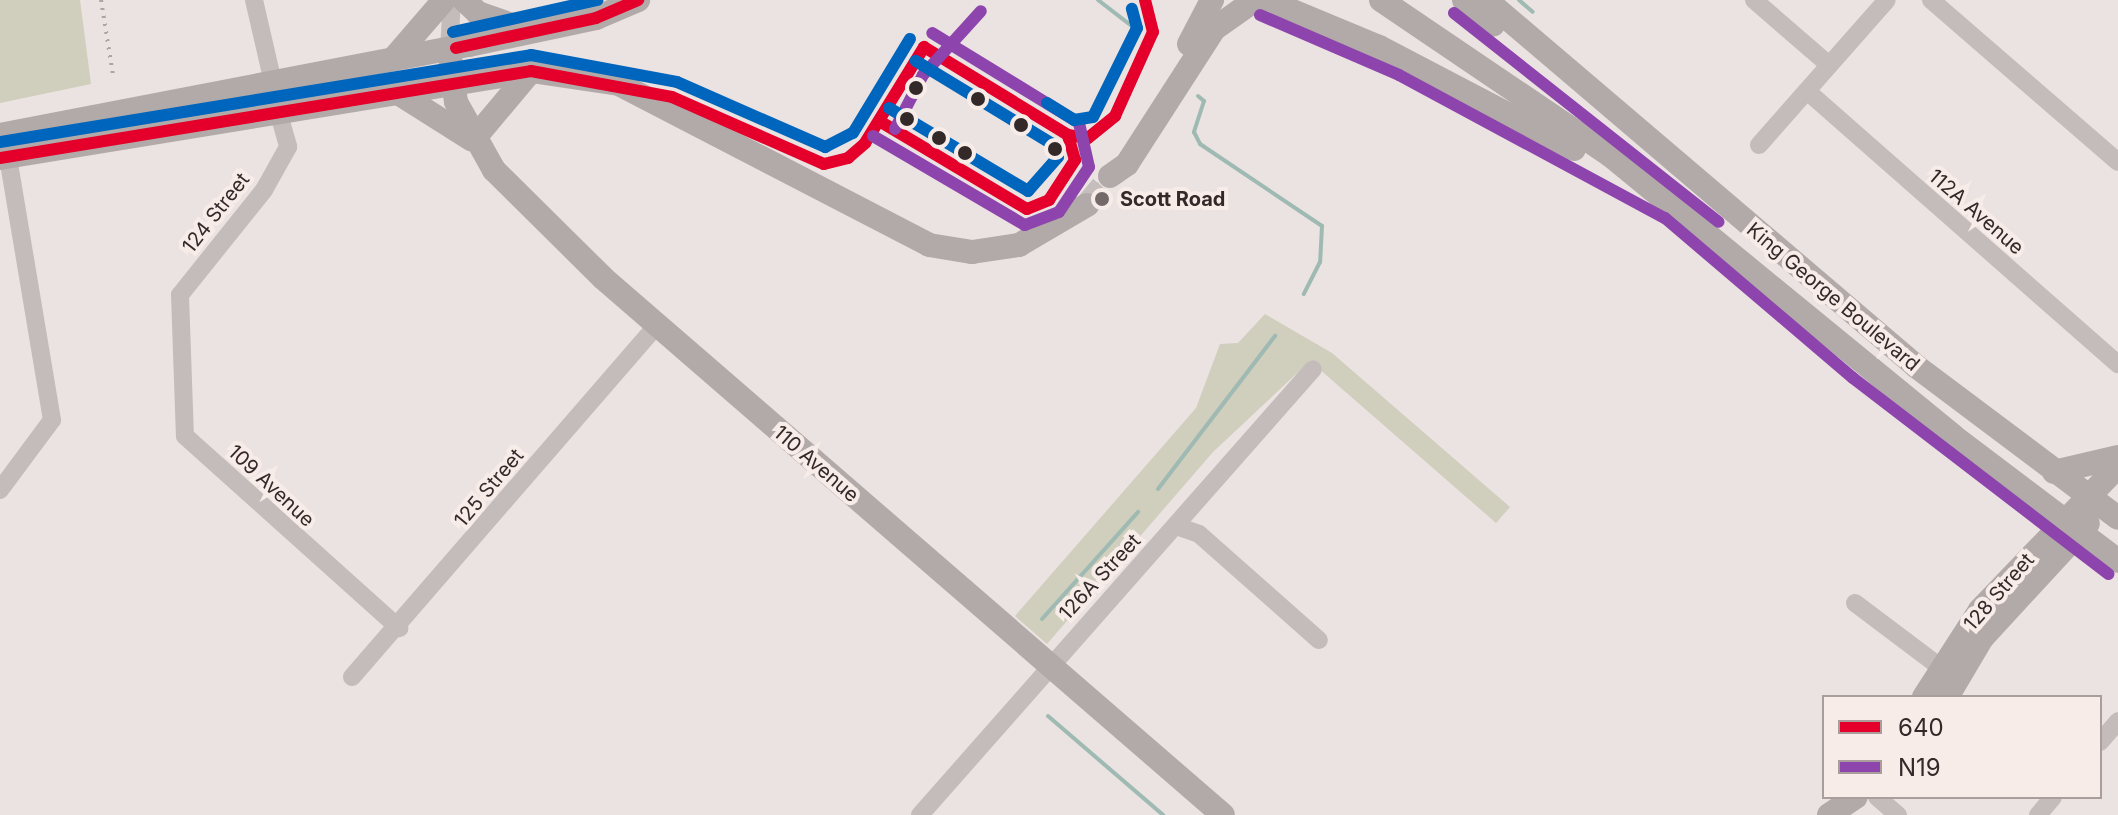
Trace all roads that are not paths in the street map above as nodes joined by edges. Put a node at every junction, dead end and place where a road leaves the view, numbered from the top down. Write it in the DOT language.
graph roads {
  1 [pos="254,0"];
  2 [pos="444,0"];
  3 [pos="452,0"];
  4 [pos="464,0"];
  5 [pos="638,0"];
  6 [pos="1212,0"];
  7 [pos="1255,0"];
  8 [pos="1266,0"];
  9 [pos="1381,0"];
  10 [pos="1464,0"];
  11 [pos="1486,0"];
  12 [pos="1754,0"];
  13 [pos="1887,0"];
  14 [pos="1931,0"];
  15 [pos="532,32"];
  16 [pos="449,49"];
  17 [pos="394,58"];
  18 [pos="1829,65"];
  19 [pos="531,71"];
  20 [pos="272,78"];
  21 [pos="453,79"];
  22 [pos="395,91"];
  23 [pos="1807,91"];
  24 [pos="278,111"];
  25 [pos="473,140"];
  26 [pos="1759,145"];
  27 [pos="3,150"];
  28 [pos="1673,162"];
  29 [pos="2118,162"];
  30 [pos="1087,205"];
  31 [pos="1674,205"];
  32 [pos="657,325"];
  33 [pos="177,342"];
  34 [pos="2118,364"];
  35 [pos="1313,369"];
  36 [pos="2118,457"];
  37 [pos="2118,466"];
  38 [pos="2054,472"];
  39 [pos="0,490"];
  40 [pos="2107,505"];
  41 [pos="1176,526"];
  42 [pos="2072,527"];
  43 [pos="2118,561"];
  44 [pos="1855,603"];
  45 [pos="399,628"];
  46 [pos="1319,640"];
  47 [pos="1049,666"];
  48 [pos="1940,667"];
  49 [pos="352,677"];
  50 [pos="1925,695"];
  51 [pos="1948,695"];
  52 [pos="2118,721"];
  53 [pos="2102,740"];
  54 [pos="1853,799"];
  55 [pos="1879,799"];
  56 [pos="2051,799"];
  57 [pos="920,815"];
  58 [pos="1223,815"];
  59 [pos="1829,815"];
  60 [pos="1898,815"];
  61 [pos="2038,815"];
  1 -- 20 [label="street"];
  2 -- 17 [label="main road"];
  3 -- 16 [label="street"];
  4 -- 15 [label="main road"];
  5 -- 15 [label="main road"];
  6 -- 7 [label="main road"];
  8 -- 31 [label="main road"];
  9 -- 31 [label="main road, King George Boulevard"];
  10 -- 28 [label="main road"];
  11 -- 28 [label="main road, King George Boulevard"];
  12 -- 18 [label="street"];
  13 -- 18 [label="street"];
  14 -- 29 [label="street"];
  15 -- 16 [label="main road"];
  16 -- 17 [label="main road"];
  16 -- 21 [label="main road, 110 Avenue"];
  17 -- 20 [label="main road"];
  18 -- 23 [label="street"];
  19 -- 21 [label="main road"];
  19 -- 25 [label="main road"];
  19 -- 30 [label="main road"];
  20 -- 27 [label="main road"];
  21 -- 22 [label="main road"];
  21 -- 25 [label="main road, 110 Avenue"];
  22 -- 24 [label="main road"];
  22 -- 25 [label="main road"];
  23 -- 26 [label="street"];
  23 -- 34 [label="street, 112A Avenue"];
  24 -- 27 [label="main road"];
  24 -- 33 [label="street, 124 Street"];
  25 -- 32 [label="main road, 110 Avenue"];
  27 -- 39 [label="street"];
  28 -- 38 [label="main road, King George Boulevard"];
  31 -- 42 [label="main road, King George Boulevard"];
  32 -- 45 [label="street, 125 Street"];
  32 -- 47 [label="main road, 110 Avenue"];
  33 -- 45 [label="street, 109 Avenue"];
  35 -- 41 [label="street, 126A Street"];
  36 -- 38 [label="main road"];
  37 -- 40 [label="main road, 128 Street"];
  38 -- 40 [label="main road, King George Boulevard"];
  40 -- 42 [label="main road, 128 Street"];
  41 -- 46 [label="street"];
  41 -- 47 [label="street, 126A Street"];
  42 -- 43 [label="main road, King George Boulevard"];
  42 -- 48 [label="main road, 128 Street"];
  42 -- 51 [label="main road, 128 Street"];
  44 -- 48 [label="street"];
  45 -- 49 [label="street, 125 Street"];
  47 -- 57 [label="street, 126A Street"];
  47 -- 58 [label="main road, 110 Avenue"];
  48 -- 50 [label="main road, 128 Street"];
  52 -- 53 [label="street"];
  54 -- 59 [label="main road"];
  55 -- 60 [label="street"];
  56 -- 61 [label="street"];
}
